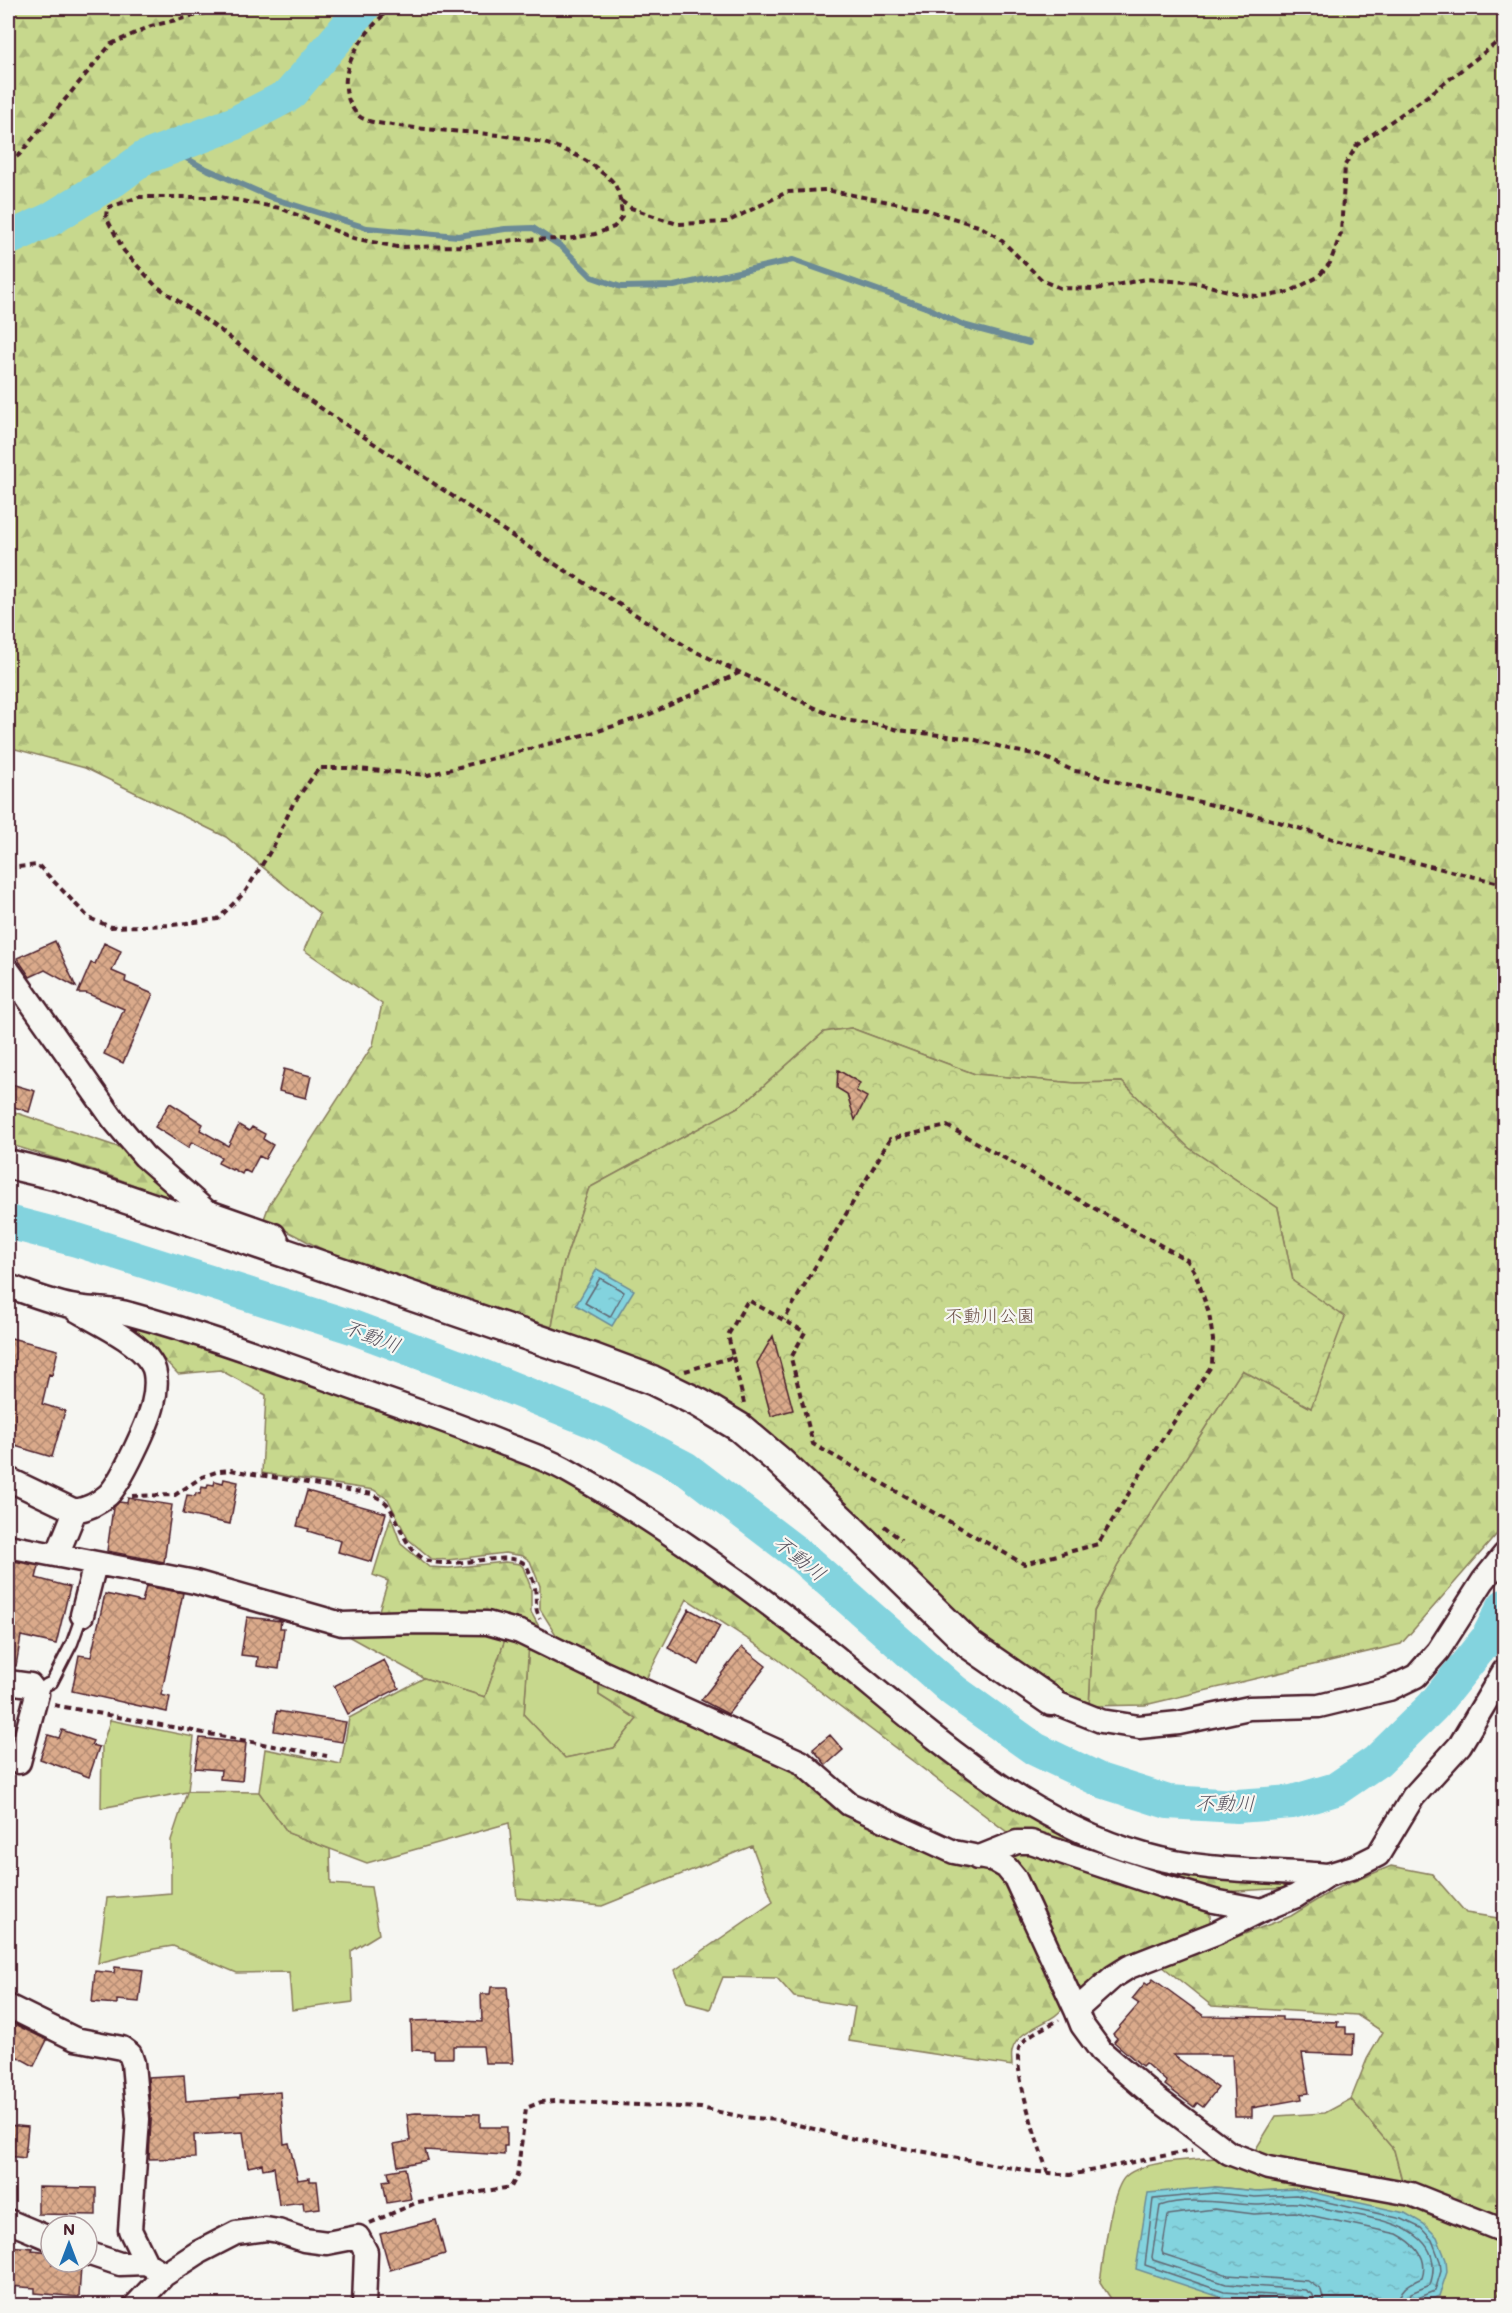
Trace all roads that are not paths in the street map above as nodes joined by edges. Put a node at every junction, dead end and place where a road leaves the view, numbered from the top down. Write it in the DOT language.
graph roads {
  1 [pos="8,970"];
  2 [pos="8,1164"];
  3 [pos="282,1250"];
  4 [pos="8,1286"];
  5 [pos="69,1306"];
  6 [pos="8,1479"];
  7 [pos="75,1511"];
  8 [pos="8,1546"];
  9 [pos="57,1555"];
  10 [pos="1504,1555"];
  11 [pos="95,1564"];
  12 [pos="82,1615"];
  13 [pos="1504,1671"];
  14 [pos="8,1682"];
  15 [pos="36,1697"];
  16 [pos="1051,1701"];
  17 [pos="8,1760"];
  18 [pos="977,1858"];
  19 [pos="1328,1875"];
  20 [pos="1262,1910"];
  21 [pos="8,2006"];
  22 [pos="1076,2010"];
  23 [pos="8,2222"];
  24 [pos="1504,2231"];
  25 [pos="39,2234"];
  26 [pos="99,2257"];
  27 [pos="155,2269"];
  28 [pos="135,2306"];
  29 [pos="364,2306"];
  1 -- 3 [label="street"];
  2 -- 3 [label="street"];
  3 -- 16 [label="street"];
  4 -- 5 [label="street"];
  5 -- 7 [label="street"];
  5 -- 19 [label="street"];
  6 -- 7 [label="street"];
  7 -- 9 [label="street"];
  8 -- 9 [label="street"];
  9 -- 11 [label="street"];
  10 -- 16 [label="street"];
  11 -- 12 [label="street"];
  11 -- 18 [label="street"];
  12 -- 15 [label="lane"];
  13 -- 19 [label="street"];
  14 -- 15 [label="street"];
  15 -- 17 [label="street"];
  18 -- 20 [label="street"];
  18 -- 22 [label="street"];
  19 -- 20 [label="street"];
  20 -- 22 [label="street"];
  21 -- 27 [label="street"];
  22 -- 24 [label="street"];
  23 -- 25 [label="street"];
  26 -- 27 [label="street"];
  27 -- 28 [label="street"];
  27 -- 29 [label="street"];
}
